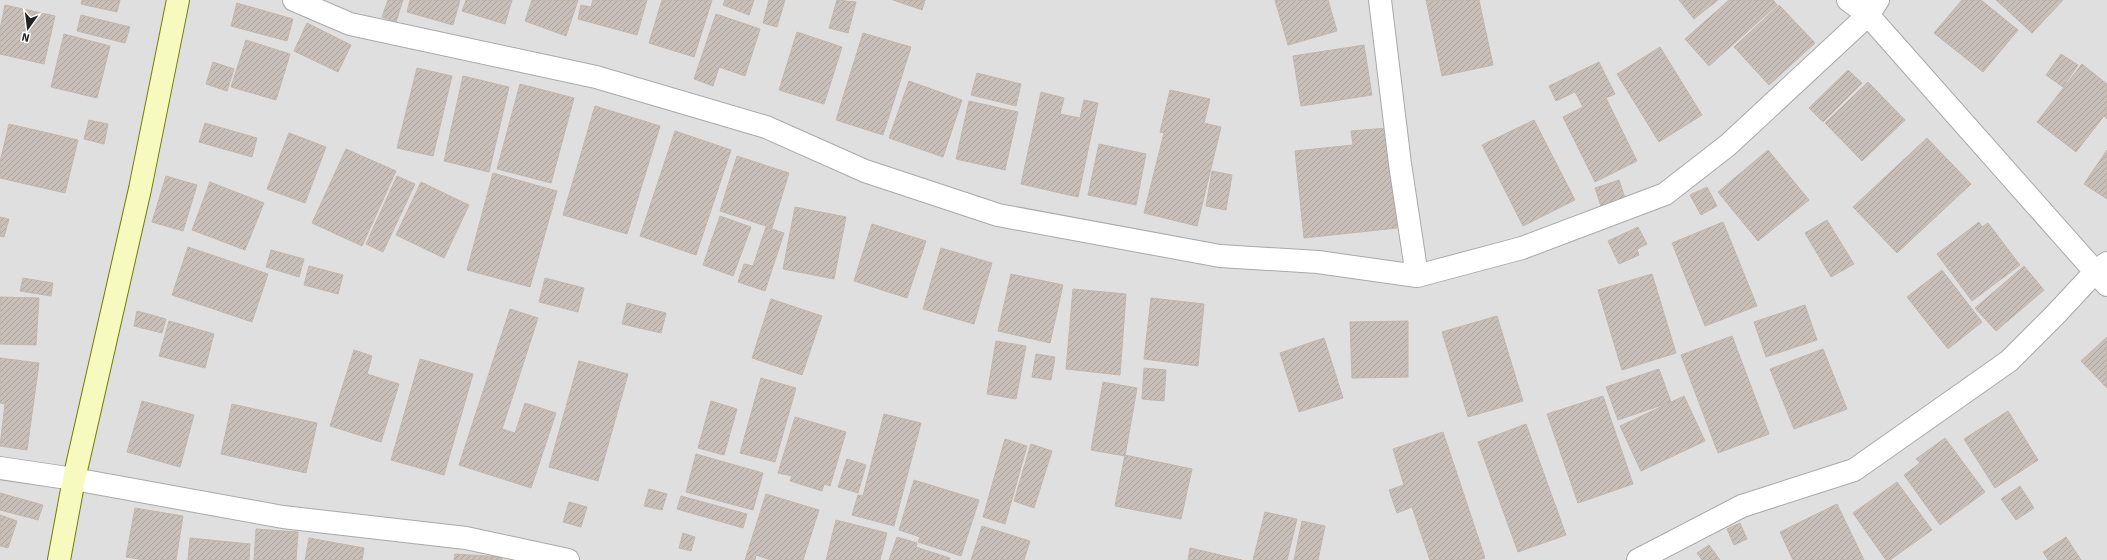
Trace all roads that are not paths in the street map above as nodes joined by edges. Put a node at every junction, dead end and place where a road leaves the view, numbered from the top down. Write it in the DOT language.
graph roads {
  1 [pos="178,0"];
  2 [pos="294,0"];
  3 [pos="1380,0"];
  4 [pos="1848,0"];
  5 [pos="1873,8"];
  6 [pos="2103,273"];
  7 [pos="1417,276"];
  8 [pos="0,468"];
  9 [pos="74,479"];
  10 [pos="59,560"];
  11 [pos="568,560"];
  12 [pos="1638,560"];
  1 -- 9 [label="street"];
  2 -- 7 [label="street"];
  3 -- 7 [label="street"];
  4 -- 5 [label="street"];
  5 -- 6 [label="street"];
  5 -- 7 [label="street"];
  6 -- 12 [label="street"];
  8 -- 9 [label="street"];
  9 -- 10 [label="street"];
  9 -- 11 [label="street"];
}
